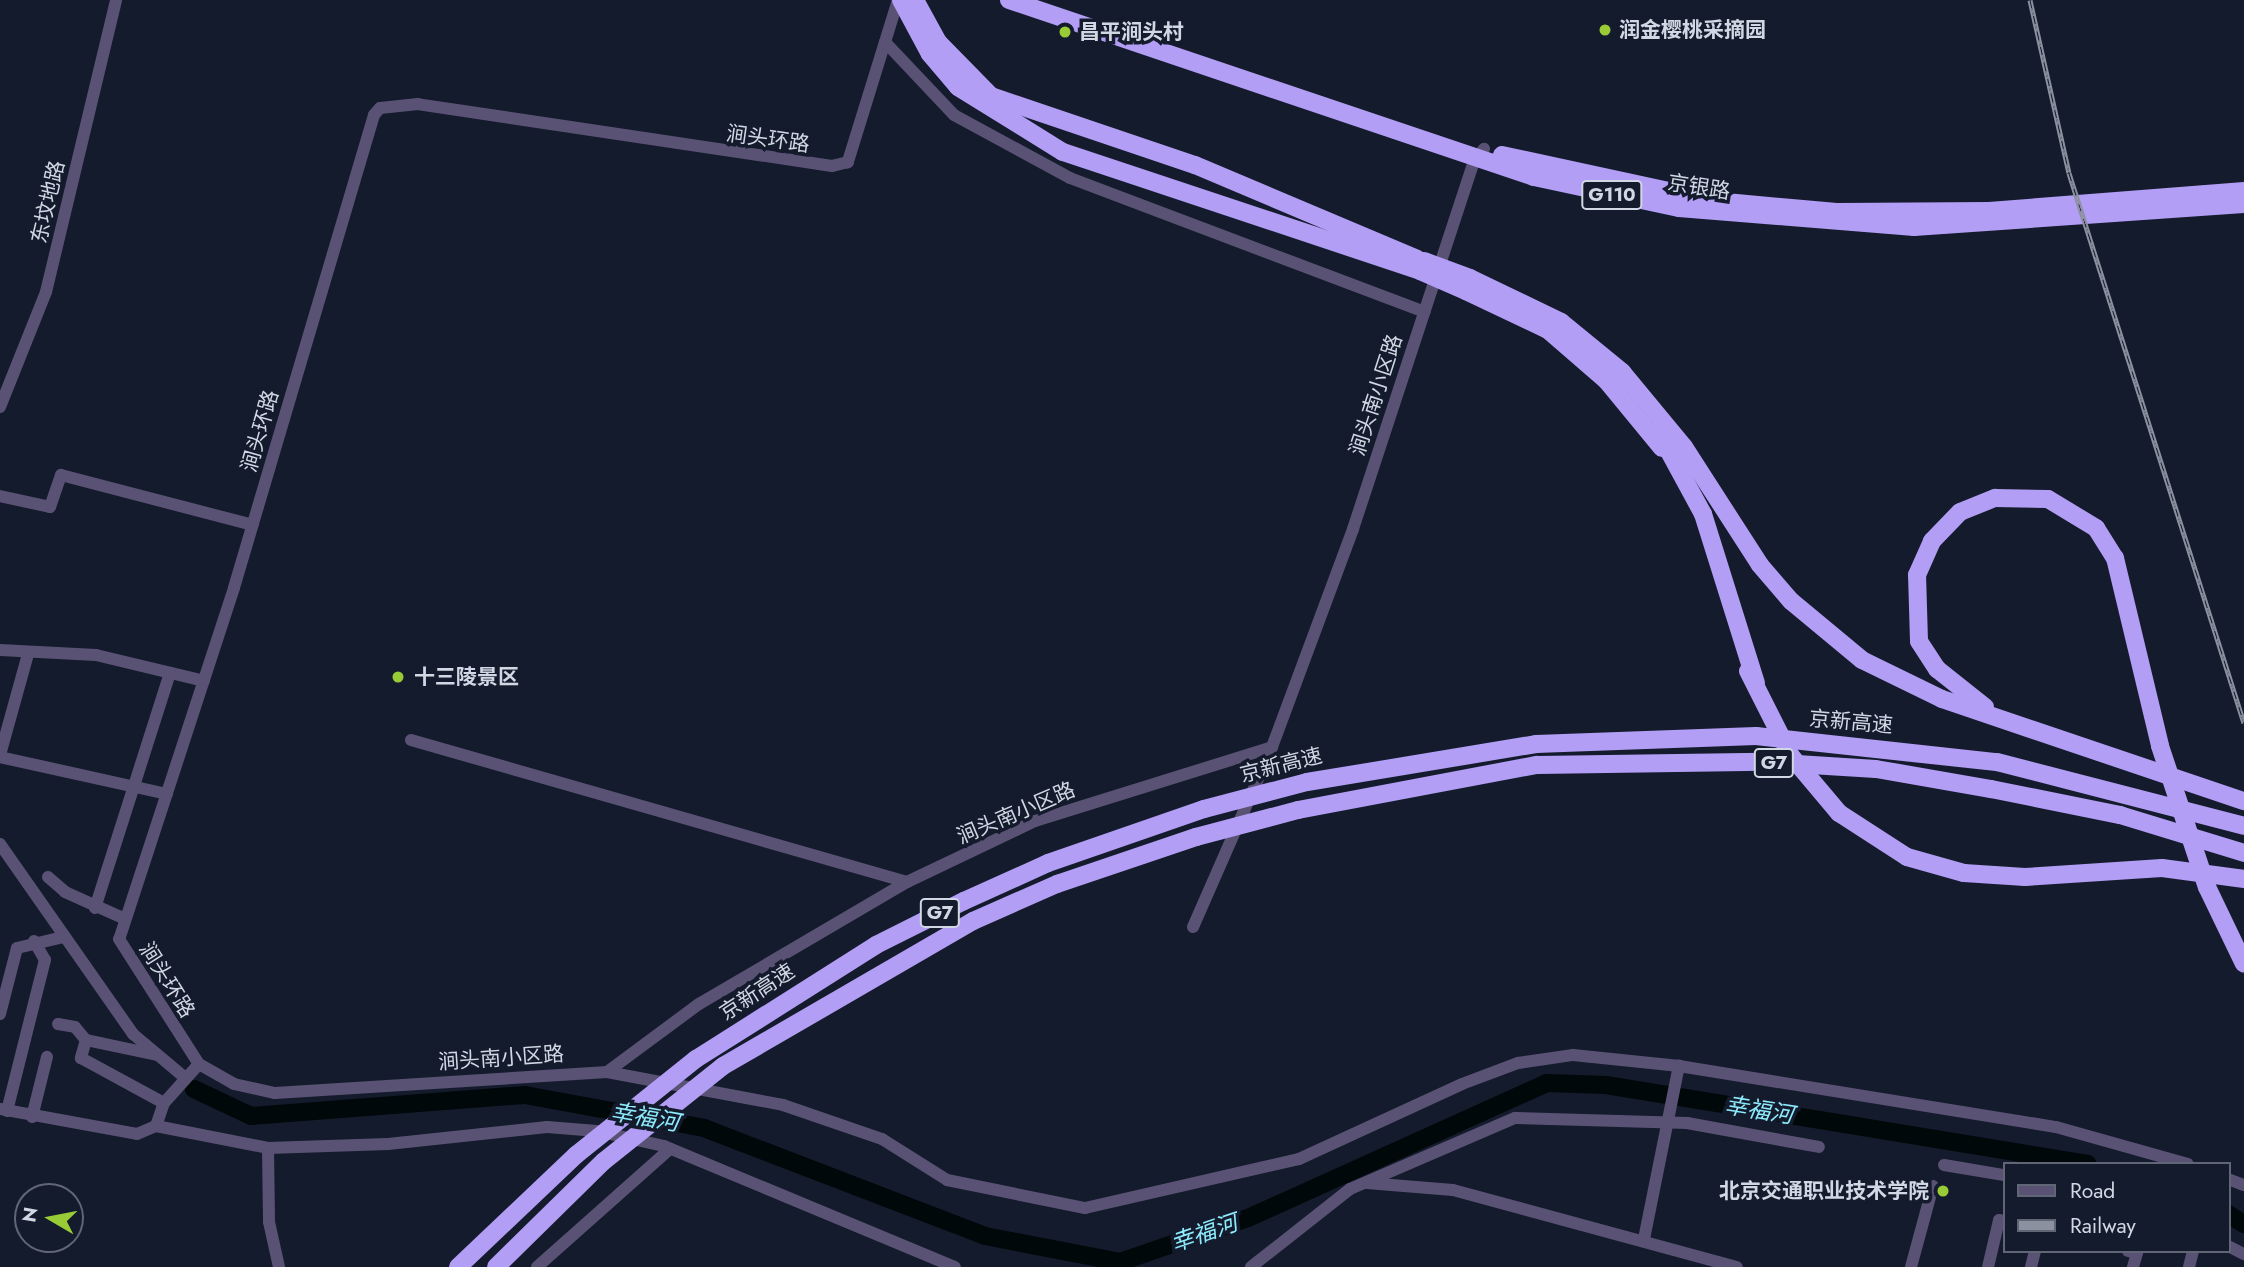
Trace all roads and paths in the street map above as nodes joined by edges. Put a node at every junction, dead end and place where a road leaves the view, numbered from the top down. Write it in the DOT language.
graph roads {
  1 [pos="116,0"];
  2 [pos="899,0"];
  3 [pos="915,0"];
  4 [pos="1009,0"];
  5 [pos="1045,0"];
  6 [pos="885,42"];
  7 [pos="1480,154"];
  8 [pos="2244,191"];
  9 [pos="2244,204"];
  10 [pos="1422,266"];
  11 [pos="1467,285"];
  12 [pos="1424,312"];
  13 [pos="0,407"];
  14 [pos="0,496"];
  15 [pos="253,525"];
  16 [pos="0,650"];
  17 [pos="28,653"];
  18 [pos="170,673"];
  19 [pos="204,681"];
  20 [pos="2036,731"];
  21 [pos="411,740"];
  22 [pos="1272,747"];
  23 [pos="0,756"];
  24 [pos="134,787"];
  25 [pos="167,794"];
  26 [pos="2244,801"];
  27 [pos="1839,813"];
  28 [pos="2244,826"];
  29 [pos="0,844"];
  30 [pos="2244,853"];
  31 [pos="48,877"];
  32 [pos="2244,879"];
  33 [pos="907,883"];
  34 [pos="95,908"];
  35 [pos="125,919"];
  36 [pos="1193,927"];
  37 [pos="63,937"];
  38 [pos="34,941"];
  39 [pos="2244,964"];
  40 [pos="0,1014"];
  41 [pos="58,1024"];
  42 [pos="86,1040"];
  43 [pos="157,1055"];
  44 [pos="47,1056"];
  45 [pos="199,1064"];
  46 [pos="1679,1066"];
  47 [pos="607,1072"];
  48 [pos="183,1076"];
  49 [pos="164,1103"];
  50 [pos="4,1110"];
  51 [pos="1669,1115"];
  52 [pos="32,1117"];
  53 [pos="156,1126"];
  54 [pos="1819,1147"];
  55 [pos="268,1149"];
  56 [pos="670,1149"];
  57 [pos="2181,1162"];
  58 [pos="1944,1165"];
  59 [pos="2002,1175"];
  60 [pos="1361,1184"];
  61 [pos="1933,1186"];
  62 [pos="2002,1221"];
  63 [pos="1644,1239"];
  64 [pos="279,1267"];
  65 [pos="457,1267"];
  66 [pos="496,1267"];
  67 [pos="537,1267"];
  68 [pos="955,1267"];
  69 [pos="1251,1267"];
  70 [pos="1737,1267"];
  71 [pos="1911,1267"];
  72 [pos="1988,1267"];
  1 -- 13 [label="street, 东坟地路"];
  2 -- 6 [label="street, 涧头环路"];
  2 -- 10 [label="highway"];
  3 -- 10 [label="highway"];
  4 -- 7 [label="highway, 京银路 / G110"];
  5 -- 7 [label="highway, 京银路 / G110"];
  6 -- 12 [label="street"];
  6 -- 15 [label="street, 涧头环路"];
  7 -- 8 [label="highway, 京银路 / G110"];
  7 -- 9 [label="highway, 京银路 / G110"];
  7 -- 12 [label="street, 涧头南小区路"];
  10 -- 11 [label="highway, bridge"];
  11 -- 20 [label="highway"];
  11 -- 27 [label="highway, bridge"];
  11 -- 27 [label="highway, bridge"];
  12 -- 22 [label="street, 涧头南小区路"];
  14 -- 15 [label="street"];
  15 -- 19 [label="street, 涧头环路"];
  16 -- 17 [label="street"];
  17 -- 18 [label="street"];
  17 -- 23 [label="street"];
  18 -- 19 [label="street"];
  18 -- 24 [label="street"];
  19 -- 25 [label="street, 涧头环路"];
  20 -- 26 [label="highway"];
  20 -- 39 [label="highway, bridge"];
  21 -- 33 [label="street"];
  22 -- 33 [label="street, 涧头南小区路"];
  22 -- 36 [label="street"];
  23 -- 24 [label="street"];
  24 -- 25 [label="street"];
  24 -- 34 [label="street"];
  25 -- 35 [label="street, 涧头环路"];
  27 -- 32 [label="highway"];
  28 -- 65 [label="highway, 京新高速 / G7, bridge"];
  29 -- 37 [label="street"];
  30 -- 66 [label="highway, 京新高速 / G7, bridge"];
  31 -- 34 [label="street"];
  33 -- 47 [label="street, 涧头南小区路"];
  34 -- 35 [label="street"];
  35 -- 45 [label="street, 涧头环路"];
  37 -- 38 [label="street"];
  37 -- 43 [label="street"];
  38 -- 40 [label="street"];
  38 -- 50 [label="street"];
  41 -- 42 [label="street"];
  42 -- 43 [label="street"];
  42 -- 49 [label="street"];
  43 -- 48 [label="street"];
  44 -- 52 [label="street"];
  45 -- 47 [label="street, 涧头南小区路"];
  45 -- 48 [label="street"];
  46 -- 47 [label="street"];
  46 -- 51 [label="street"];
  46 -- 57 [label="street"];
  48 -- 49 [label="street"];
  49 -- 53 [label="street"];
  50 -- 52 [label="street"];
  51 -- 54 [label="street"];
  51 -- 60 [label="street"];
  51 -- 63 [label="street"];
  52 -- 53 [label="street"];
  53 -- 55 [label="street"];
  55 -- 56 [label="street"];
  55 -- 64 [label="street"];
  56 -- 67 [label="street"];
  56 -- 68 [label="street"];
  58 -- 59 [label="street"];
  60 -- 63 [label="street"];
  60 -- 69 [label="street"];
  61 -- 71 [label="street"];
  62 -- 72 [label="street"];
  63 -- 70 [label="street"];
}
